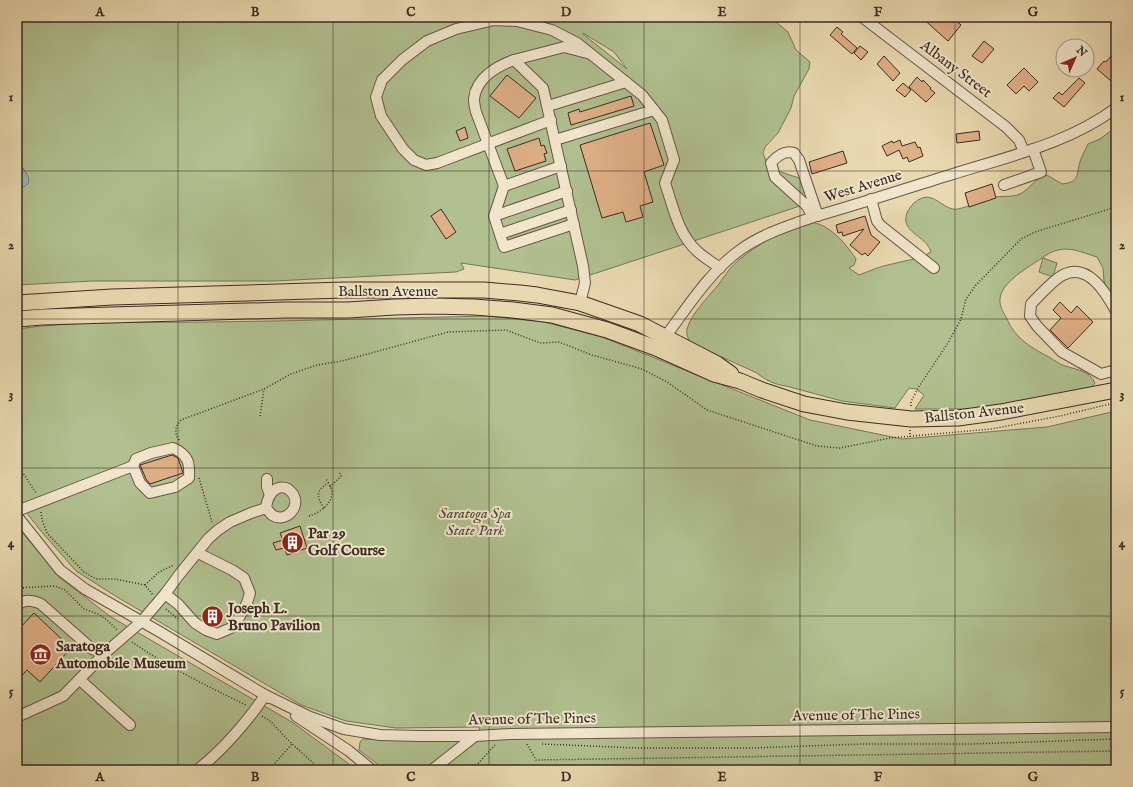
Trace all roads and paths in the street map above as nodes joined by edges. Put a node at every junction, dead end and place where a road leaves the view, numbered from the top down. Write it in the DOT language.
graph roads {
  1 [pos="862,17"];
  2 [pos="591,54"];
  3 [pos="514,60"];
  4 [pos="626,82"];
  5 [pos="548,106"];
  6 [pos="1116,108"];
  7 [pos="654,110"];
  8 [pos="551,120"];
  9 [pos="555,140"];
  10 [pos="488,143"];
  11 [pos="1029,151"];
  12 [pos="561,166"];
  13 [pos="1004,185"];
  14 [pos="504,186"];
  15 [pos="567,191"];
  16 [pos="871,199"];
  17 [pos="1116,207"];
  18 [pos="571,210"];
  19 [pos="494,216"];
  20 [pos="815,217"];
  21 [pos="574,224"];
  22 [pos="500,234"];
  23 [pos="720,268"];
  24 [pos="934,268"];
  25 [pos="17,303"];
  26 [pos="580,303"];
  27 [pos="1116,311"];
  28 [pos="17,319"];
  29 [pos="660,342"];
  30 [pos="1116,370"];
  31 [pos="1101,374"];
  32 [pos="264,389"];
  33 [pos="1110,392"];
  34 [pos="1116,403"];
  35 [pos="911,410"];
  36 [pos="260,416"];
  37 [pos="910,429"];
  38 [pos="910,437"];
  39 [pos="182,442"];
  40 [pos="17,464"];
  41 [pos="133,466"];
  42 [pos="339,471"];
  43 [pos="198,475"];
  44 [pos="267,479"];
  45 [pos="326,479"];
  46 [pos="328,483"];
  47 [pos="330,487"];
  48 [pos="270,495"];
  49 [pos="38,499"];
  50 [pos="266,508"];
  51 [pos="324,508"];
  52 [pos="41,510"];
  53 [pos="17,511"];
  54 [pos="17,516"];
  55 [pos="309,516"];
  56 [pos="214,527"];
  57 [pos="198,553"];
  58 [pos="178,564"];
  59 [pos="145,585"];
  60 [pos="17,588"];
  61 [pos="165,594"];
  62 [pos="155,598"];
  63 [pos="17,605"];
  64 [pos="164,606"];
  65 [pos="178,620"];
  66 [pos="142,621"];
  67 [pos="124,637"];
  68 [pos="105,653"];
  69 [pos="80,680"];
  70 [pos="265,695"];
  71 [pos="254,711"];
  72 [pos="17,717"];
  73 [pos="130,725"];
  74 [pos="1116,727"];
  75 [pos="475,736"];
  76 [pos="1116,739"];
  77 [pos="292,744"];
  78 [pos="496,744"];
  79 [pos="527,744"];
  80 [pos="535,744"];
  81 [pos="1116,751"];
  82 [pos="441,766"];
  83 [pos="197,770"];
  84 [pos="269,770"];
  85 [pos="321,770"];
  86 [pos="372,770"];
  87 [pos="432,770"];
  88 [pos="472,770"];
  1 -- 11 [label="street, Albany Street"];
  2 -- 3 [label="street"];
  2 -- 4 [label="street"];
  2 -- 10 [label="street"];
  3 -- 5 [label="street"];
  3 -- 10 [label="street"];
  4 -- 5 [label="street"];
  4 -- 7 [label="street"];
  5 -- 8 [label="street"];
  6 -- 11 [label="street, West Avenue"];
  7 -- 9 [label="street"];
  7 -- 23 [label="street"];
  8 -- 9 [label="street"];
  8 -- 10 [label="street"];
  9 -- 12 [label="street"];
  10 -- 14 [label="street"];
  11 -- 13 [label="street, Albany Street"];
  11 -- 16 [label="street, West Avenue"];
  12 -- 14 [label="street"];
  12 -- 15 [label="street"];
  14 -- 19 [label="street"];
  15 -- 18 [label="street"];
  15 -- 19 [label="street"];
  16 -- 20 [label="street, West Avenue"];
  16 -- 24 [label="street"];
  17 -- 35 [label="path"];
  18 -- 21 [label="street"];
  18 -- 22 [label="street"];
  19 -- 22 [label="street"];
  20 -- 20 [label="street"];
  20 -- 23 [label="street, West Avenue"];
  21 -- 22 [label="street"];
  21 -- 26 [label="street"];
  23 -- 29 [label="street, West Avenue"];
  25 -- 26 [label="highway, Ballston Avenue"];
  26 -- 29 [label="highway, Ballston Avenue"];
  27 -- 31 [label="street"];
  28 -- 29 [label="highway, Ballston Avenue"];
  29 -- 33 [label="highway, Ballston Avenue"];
  30 -- 31 [label="street"];
  31 -- 33 [label="street"];
  32 -- 36 [label="path"];
  32 -- 38 [label="path"];
  32 -- 39 [label="path"];
  34 -- 38 [label="path"];
  37 -- 38 [label="path"];
  40 -- 49 [label="path"];
  41 -- 41 [label="street"];
  41 -- 53 [label="street"];
  42 -- 47 [label="path"];
  43 -- 56 [label="path"];
  44 -- 48 [label="street"];
  45 -- 46 [label="path"];
  46 -- 47 [label="path"];
  46 -- 51 [label="path"];
  47 -- 51 [label="path"];
  48 -- 50 [label="street"];
  48 -- 50 [label="street"];
  50 -- 57 [label="street"];
  51 -- 55 [label="path"];
  52 -- 59 [label="path"];
  54 -- 66 [label="street, Avenue of The Pines"];
  57 -- 61 [label="street"];
  57 -- 61 [label="street"];
  58 -- 59 [label="path"];
  59 -- 62 [label="path"];
  60 -- 67 [label="path"];
  61 -- 66 [label="street"];
  63 -- 68 [label="street"];
  64 -- 65 [label="path"];
  66 -- 67 [label="street"];
  66 -- 70 [label="street, Avenue of The Pines"];
  67 -- 68 [label="street"];
  67 -- 71 [label="path"];
  68 -- 69 [label="street"];
  69 -- 72 [label="street"];
  69 -- 73 [label="street"];
  70 -- 71 [label="street"];
  70 -- 75 [label="street, Avenue of The Pines"];
  70 -- 86 [label="street"];
  71 -- 77 [label="path"];
  71 -- 83 [label="street"];
  74 -- 75 [label="street, Avenue of The Pines"];
  75 -- 82 [label="street"];
  76 -- 80 [label="path"];
  77 -- 84 [label="path"];
  77 -- 85 [label="path"];
  78 -- 88 [label="path"];
  79 -- 81 [label="path"];
  82 -- 87 [label="street"];
}
